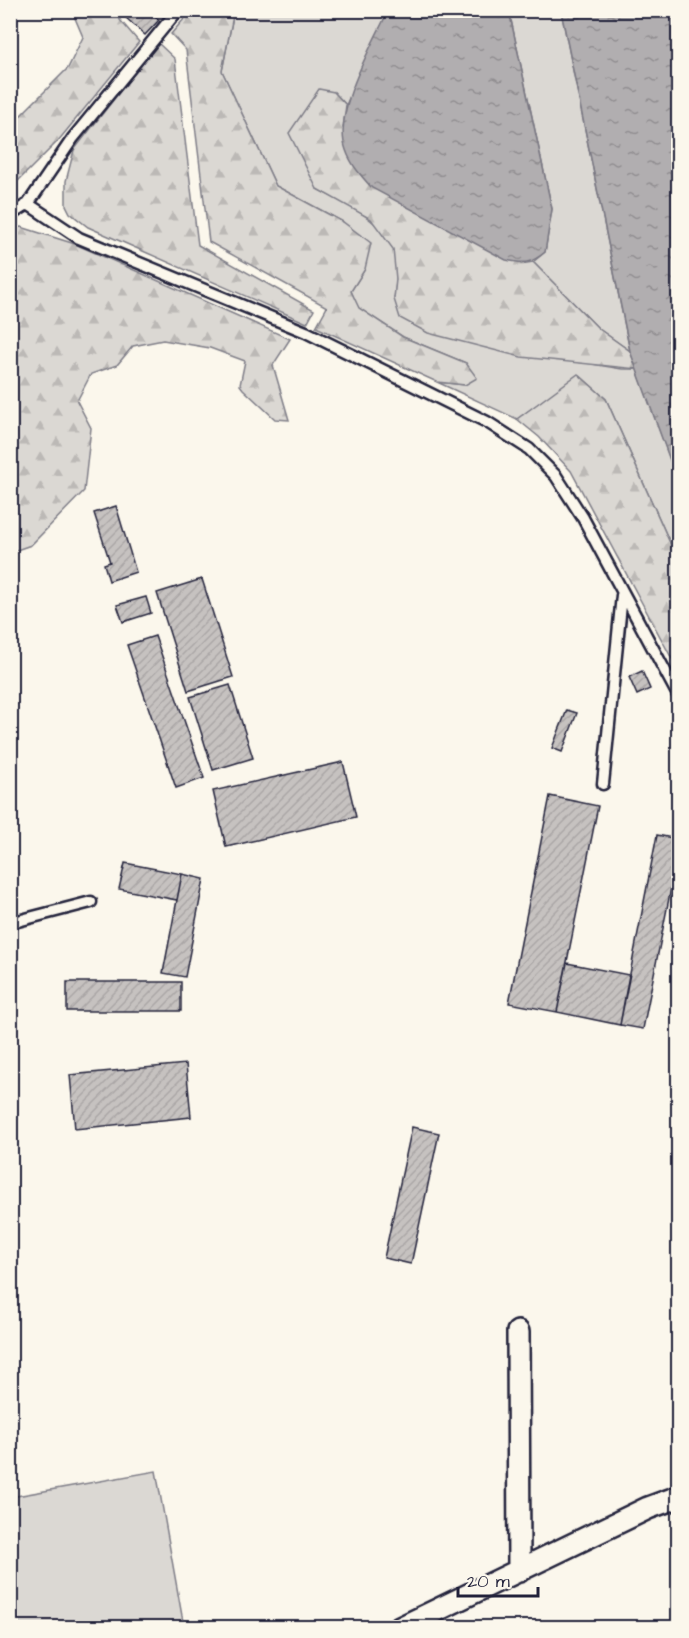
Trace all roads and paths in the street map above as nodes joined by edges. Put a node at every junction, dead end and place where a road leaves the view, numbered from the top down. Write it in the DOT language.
graph roads {
  1 [pos="178,10"];
  2 [pos="28,204"];
  3 [pos="10,214"];
  4 [pos="622,594"];
  5 [pos="678,695"];
  6 [pos="603,784"];
  7 [pos="91,902"];
  8 [pos="10,923"];
  9 [pos="518,1332"];
  10 [pos="678,1497"];
  11 [pos="519,1571"];
  12 [pos="400,1628"];
  1 -- 2 [label="lane"];
  2 -- 3 [label="lane"];
  2 -- 4 [label="lane"];
  4 -- 5 [label="lane"];
  4 -- 6 [label="lane"];
  7 -- 8 [label="lane"];
  9 -- 11 [label="street"];
  10 -- 11 [label="street"];
  11 -- 12 [label="street"];
}
